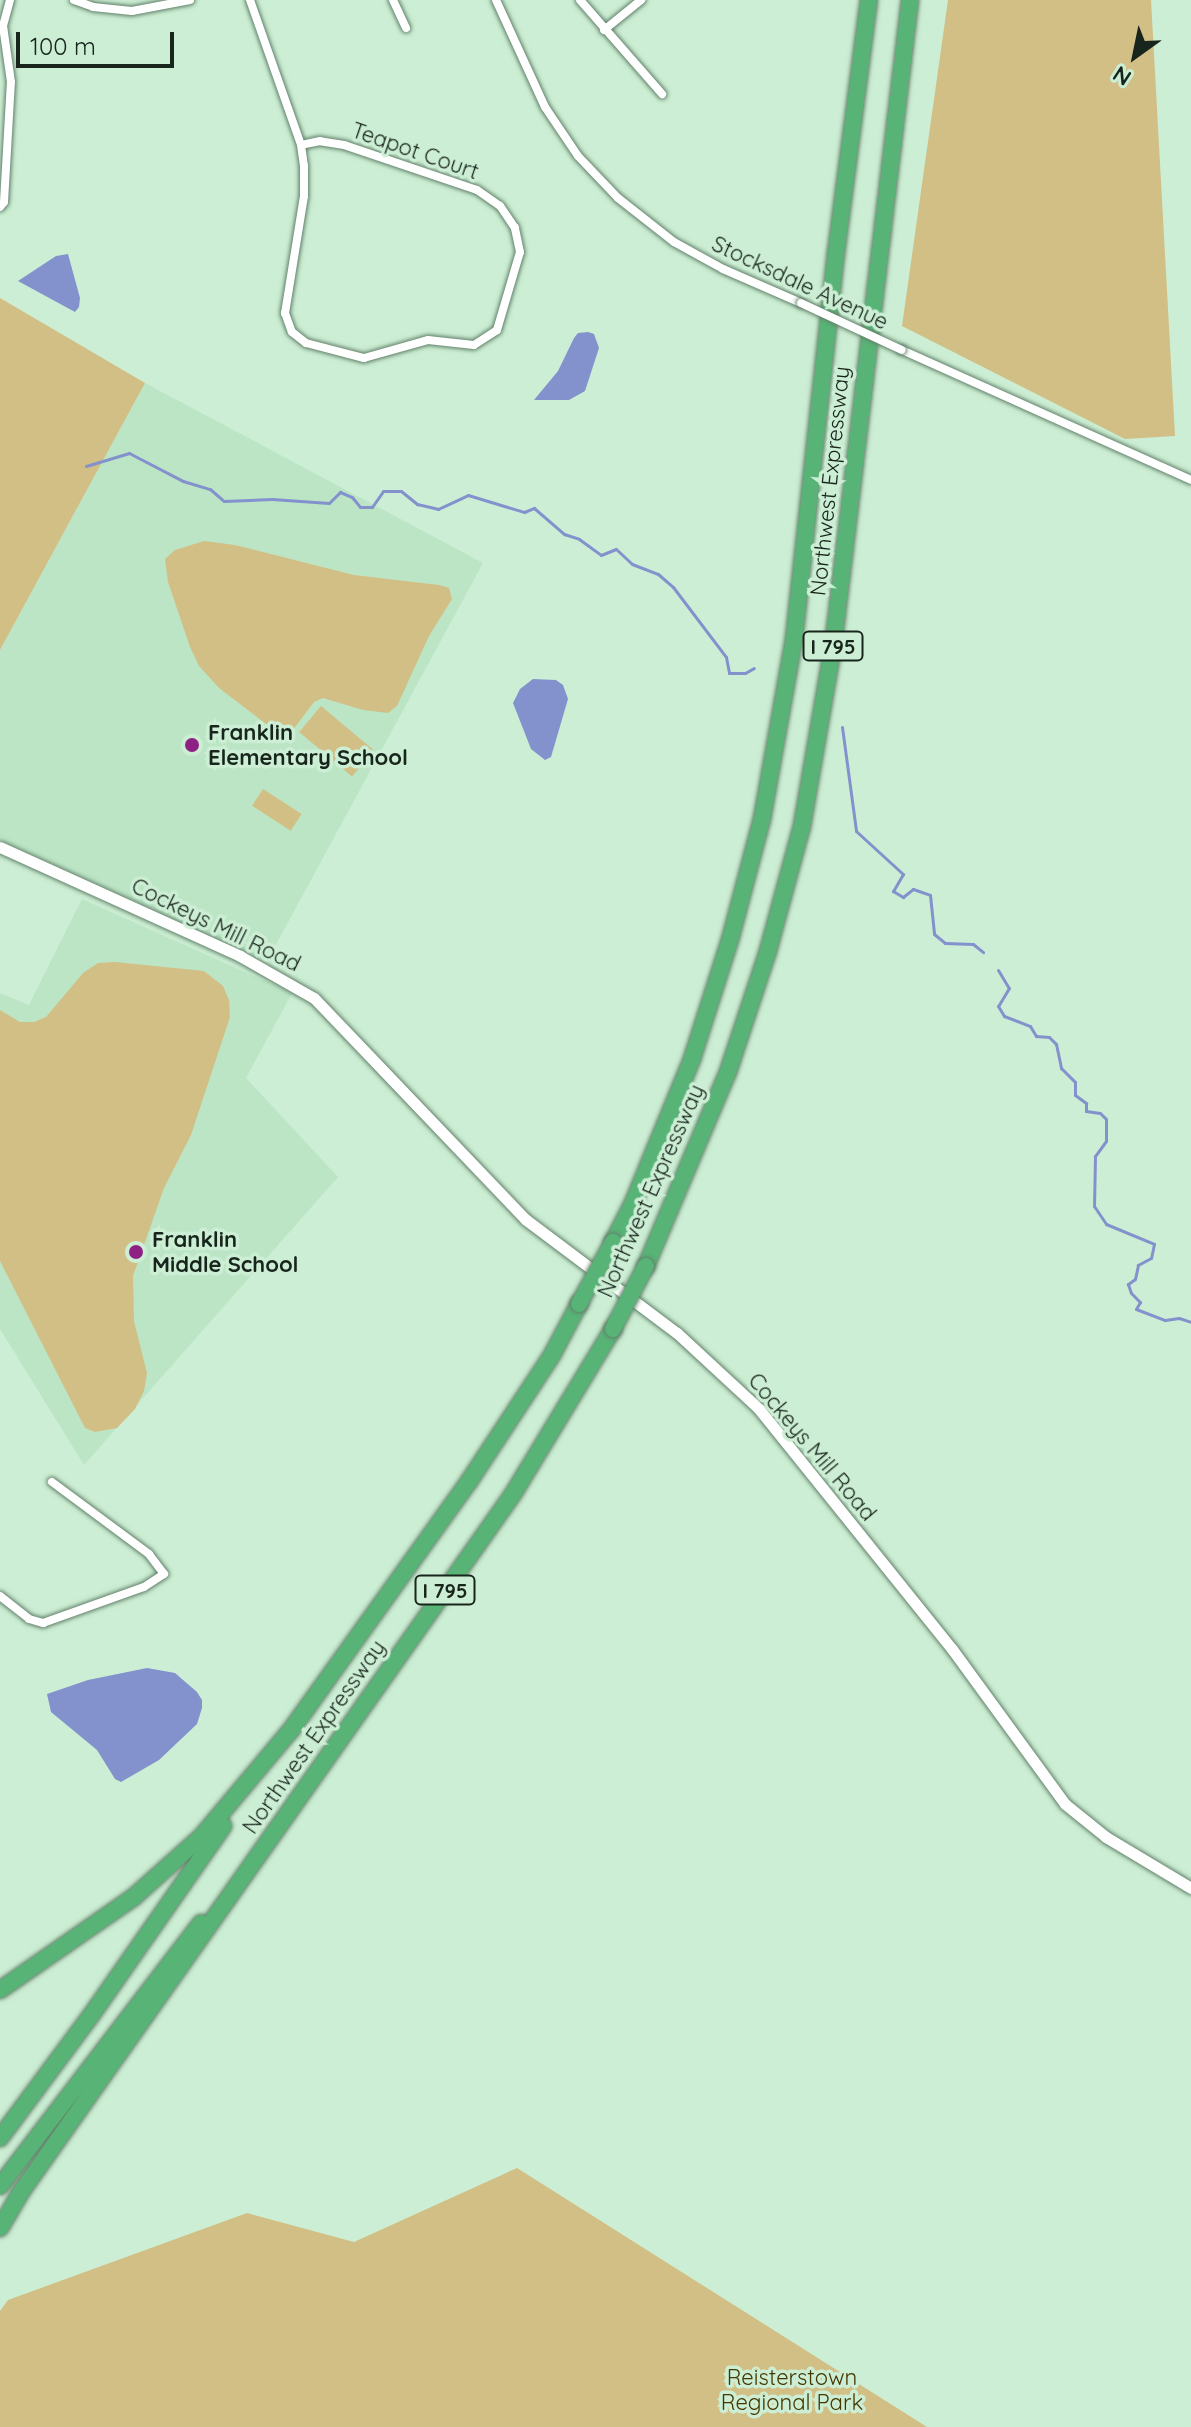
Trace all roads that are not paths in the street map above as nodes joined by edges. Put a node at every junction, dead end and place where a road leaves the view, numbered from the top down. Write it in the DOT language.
graph roads {
  1 [pos="10,0"];
  2 [pos="74,0"];
  3 [pos="190,0"];
  4 [pos="250,0"];
  5 [pos="393,0"];
  6 [pos="496,0"];
  7 [pos="580,0"];
  8 [pos="641,0"];
  9 [pos="869,0"];
  10 [pos="910,0"];
  11 [pos="406,28"];
  12 [pos="604,30"];
  13 [pos="662,94"];
  14 [pos="301,145"];
  15 [pos="4,148"];
  16 [pos="0,207"];
  17 [pos="1191,480"];
  18 [pos="0,847"];
  19 [pos="52,1482"];
  20 [pos="0,1596"];
  21 [pos="291,1730"];
  22 [pos="265,1844"];
  23 [pos="1191,1888"];
  24 [pos="0,1990"];
  25 [pos="0,2138"];
  26 [pos="0,2186"];
  27 [pos="0,2228"];
  1 -- 15 [label="street"];
  2 -- 3 [label="street"];
  4 -- 14 [label="street, Teapot Court"];
  5 -- 11 [label="street"];
  6 -- 17 [label="street, Stocksdale Avenue, bridge"];
  7 -- 12 [label="street"];
  8 -- 12 [label="street"];
  9 -- 21 [label="highway, Northwest Expressway / I 795, bridge"];
  10 -- 22 [label="highway, Northwest Expressway / I 795, bridge"];
  12 -- 13 [label="street"];
  14 -- 14 [label="street, Teapot Court"];
  15 -- 16 [label="street"];
  18 -- 23 [label="street, Cockeys Mill Road"];
  19 -- 20 [label="street"];
  21 -- 24 [label="highway, Northwest Expressway / I 795"];
  21 -- 25 [label="highway"];
  22 -- 26 [label="highway"];
  22 -- 27 [label="highway, Northwest Expressway / I 795"];
}
